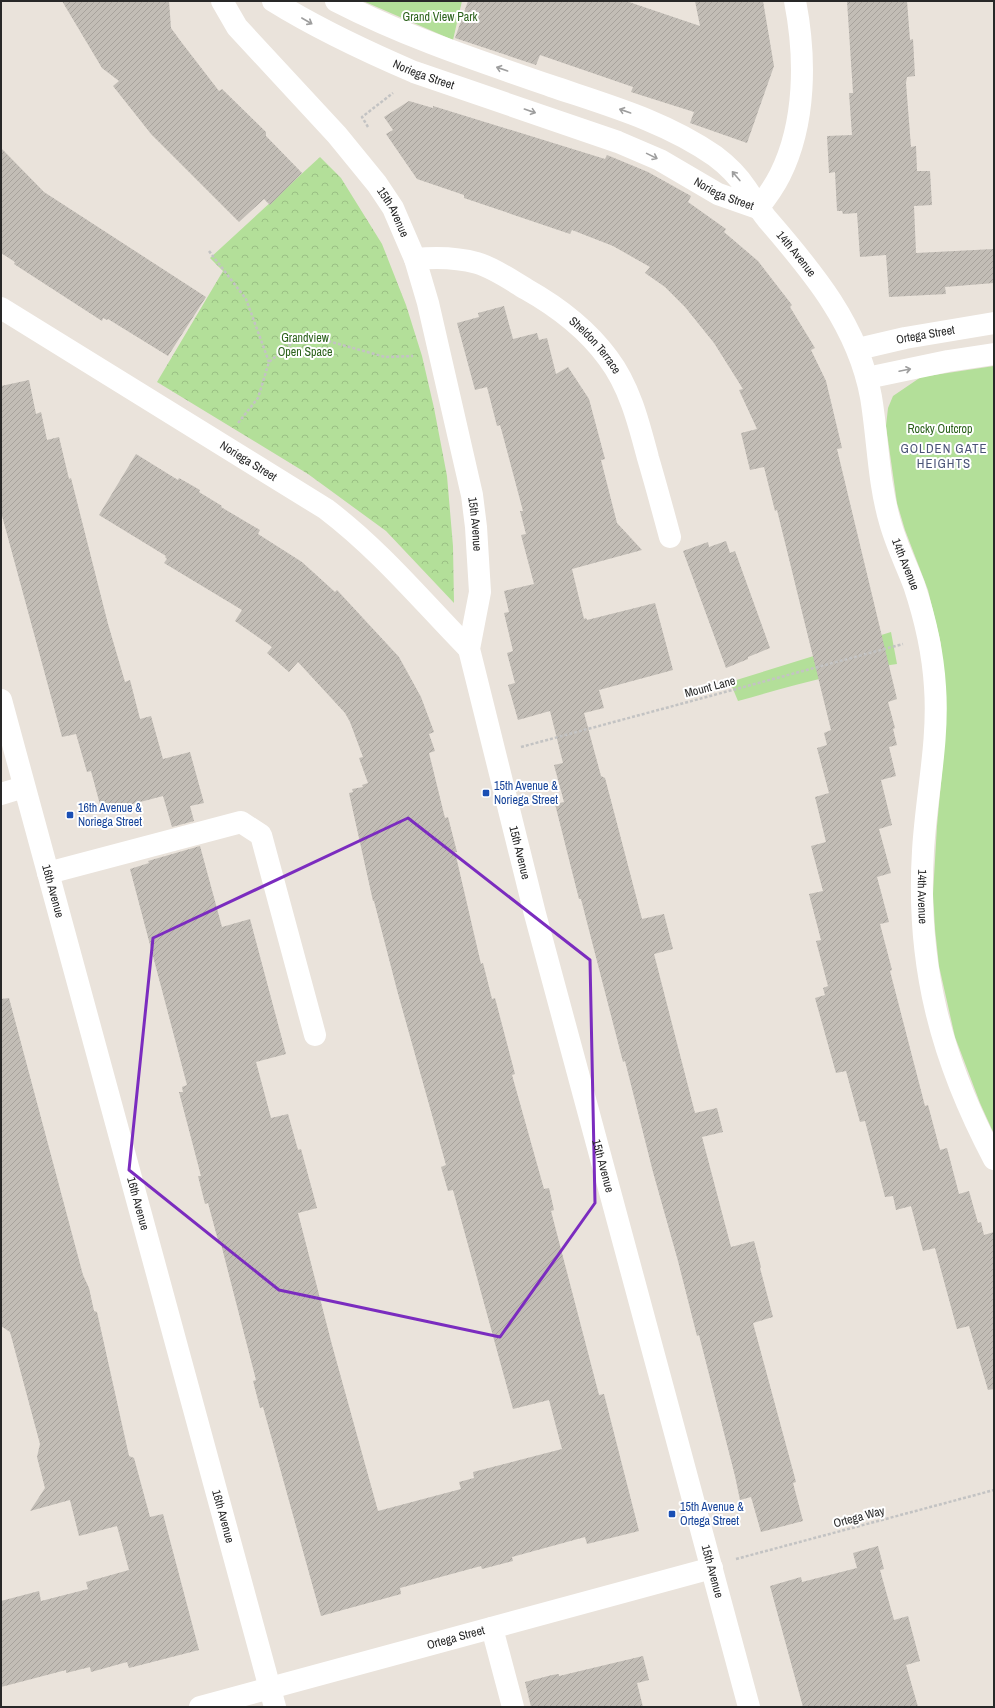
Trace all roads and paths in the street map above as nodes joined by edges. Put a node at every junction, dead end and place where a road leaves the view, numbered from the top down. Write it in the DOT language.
graph roads {
  1 [pos="222,1"];
  2 [pos="273,1"];
  3 [pos="336,1"];
  4 [pos="795,1"];
  5 [pos="396,90"];
  6 [pos="362,117"];
  7 [pos="758,208"];
  8 [pos="209,252"];
  9 [pos="415,259"];
  10 [pos="1,308"];
  11 [pos="994,323"];
  12 [pos="858,349"];
  13 [pos="994,354"];
  14 [pos="414,356"];
  15 [pos="269,362"];
  16 [pos="867,378"];
  17 [pos="234,428"];
  18 [pos="670,537"];
  19 [pos="928,638"];
  20 [pos="469,649"];
  21 [pos="1,700"];
  22 [pos="6,741"];
  23 [pos="496,754"];
  24 [pos="24,787"];
  25 [pos="1,794"];
  26 [pos="48,873"];
  27 [pos="315,1035"];
  28 [pos="994,1159"];
  29 [pos="994,1490"];
  30 [pos="720,1565"];
  31 [pos="492,1628"];
  32 [pos="273,1698"];
  33 [pos="200,1707"];
  34 [pos="513,1707"];
  35 [pos="749,1707"];
  1 -- 9 [label="street, 15th Avenue"];
  2 -- 7 [label="street, Noriega Street, one-way"];
  7 -- 3 [label="street, Noriega Street, one-way"];
  4 -- 7 [label="street"];
  5 -- 6 [label="path"];
  7 -- 12 [label="street, 14th Avenue"];
  8 -- 15 [label="path"];
  9 -- 18 [label="street, Sheldon Terrace"];
  9 -- 20 [label="street, 15th Avenue"];
  10 -- 20 [label="street, Noriega Street"];
  11 -- 12 [label="street, Ortega Street"];
  12 -- 16 [label="street, 14th Avenue"];
  16 -- 13 [label="street, one-way"];
  14 -- 15 [label="path"];
  15 -- 17 [label="path"];
  16 -- 19 [label="street, 14th Avenue"];
  19 -- 23 [label="path, Mount Lane"];
  19 -- 28 [label="street, 14th Avenue"];
  20 -- 23 [label="street, 15th Avenue"];
  21 -- 22 [label="street, 16th Avenue"];
  22 -- 24 [label="street, 16th Avenue"];
  23 -- 30 [label="street, 15th Avenue"];
  24 -- 25 [label="street"];
  24 -- 26 [label="street, 16th Avenue"];
  26 -- 27 [label="street"];
  26 -- 32 [label="street, 16th Avenue"];
  29 -- 30 [label="path, Ortega Way"];
  30 -- 31 [label="street, Ortega Street"];
  30 -- 35 [label="street, 15th Avenue"];
  31 -- 32 [label="street, Ortega Street"];
  31 -- 34 [label="street"];
  32 -- 33 [label="street, Ortega Street"];
}
